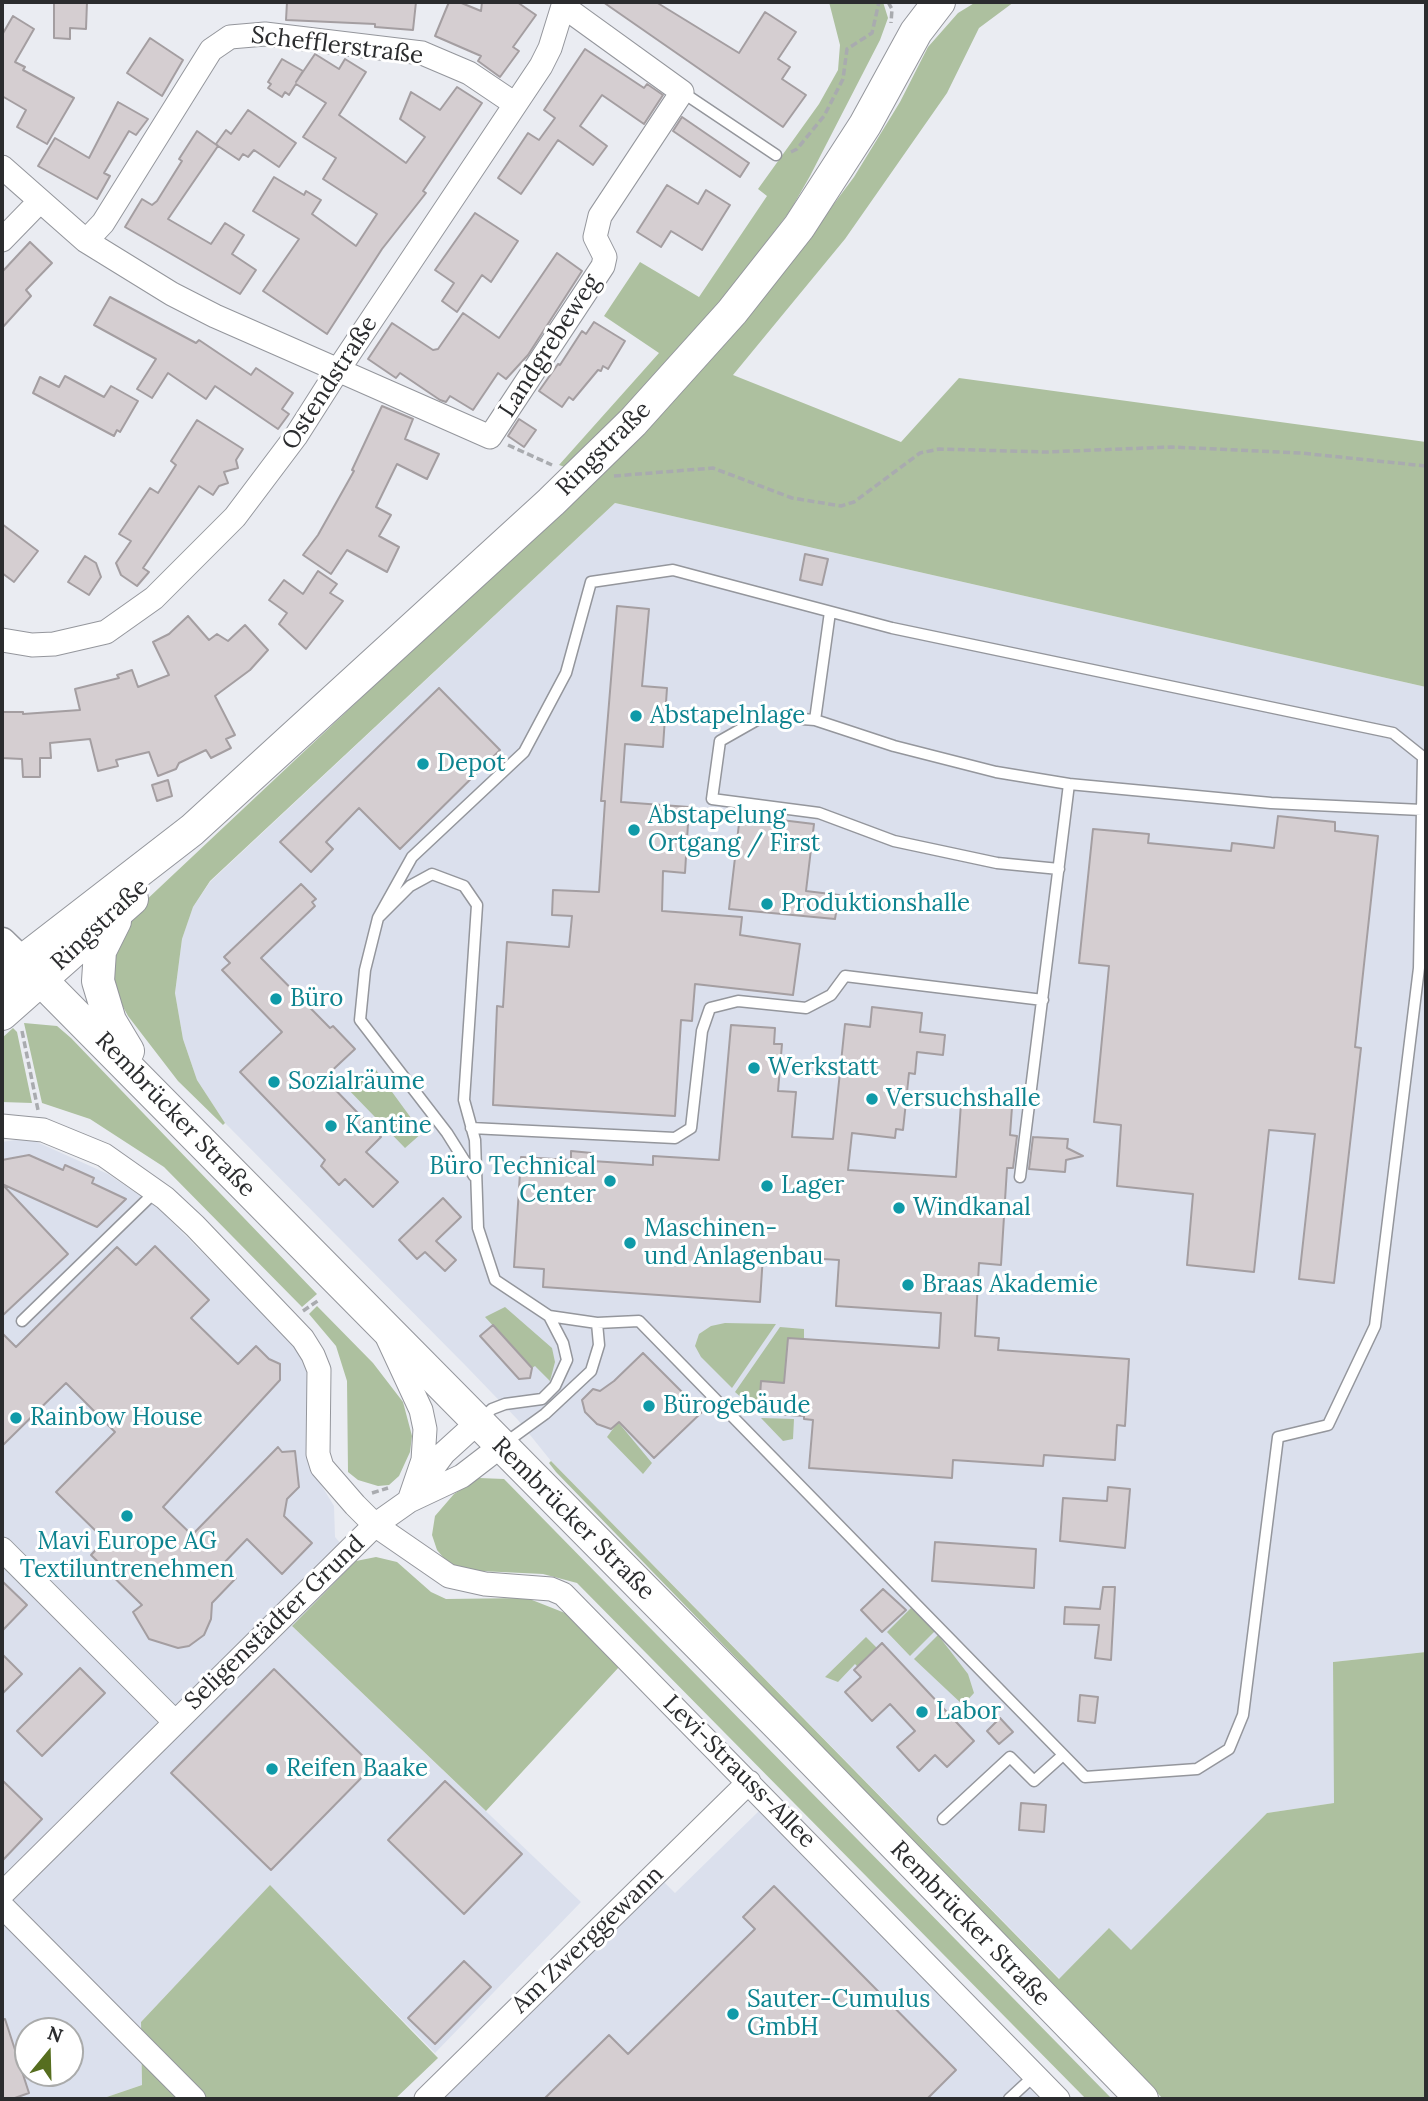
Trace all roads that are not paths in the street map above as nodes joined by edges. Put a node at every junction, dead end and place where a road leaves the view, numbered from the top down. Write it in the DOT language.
graph roads {
  1 [pos="938,2"];
  2 [pos="682,92"];
  3 [pos="515,104"];
  4 [pos="776,155"];
  5 [pos="2,167"];
  6 [pos="38,202"];
  7 [pos="2,240"];
  8 [pos="86,241"];
  9 [pos="338,370"];
  10 [pos="830,612"];
  11 [pos="2,640"];
  12 [pos="815,720"];
  13 [pos="1069,785"];
  14 [pos="1422,810"];
  15 [pos="192,830"];
  16 [pos="1059,869"];
  17 [pos="125,907"];
  18 [pos="378,918"];
  19 [pos="17,965"];
  20 [pos="1043,1000"];
  21 [pos="5,1012"];
  22 [pos="160,1099"];
  23 [pos="2,1126"];
  24 [pos="471,1128"];
  25 [pos="474,1171"];
  26 [pos="1020,1177"];
  27 [pos="156,1191"];
  28 [pos="549,1316"];
  29 [pos="22,1321"];
  30 [pos="597,1323"];
  31 [pos="382,1326"];
  32 [pos="477,1423"];
  33 [pos="501,1446"];
  34 [pos="401,1494"];
  35 [pos="375,1525"];
  36 [pos="2,1549"];
  37 [pos="174,1721"];
  38 [pos="1063,1755"];
  39 [pos="749,1782"];
  40 [pos="943,1819"];
  41 [pos="2,1894"];
  42 [pos="2,1906"];
  43 [pos="1035,2075"];
  44 [pos="194,2099"];
  45 [pos="426,2099"];
  46 [pos="1009,2099"];
  47 [pos="1058,2099"];
  48 [pos="1142,2099"];
  1 -- 15 [label="main road, Ringstraße"];
  2 -- 3 [label="street, Ostendstraße"];
  2 -- 4 [label="lane"];
  2 -- 9 [label="street, Landgrebeweg"];
  3 -- 8 [label="street, Schefflerstraße"];
  3 -- 9 [label="street, Ostendstraße"];
  5 -- 6 [label="street"];
  6 -- 7 [label="street"];
  6 -- 8 [label="street"];
  8 -- 9 [label="street"];
  9 -- 11 [label="street, Ostendstraße"];
  10 -- 12 [label="lane"];
  10 -- 14 [label="lane"];
  10 -- 18 [label="lane"];
  12 -- 13 [label="lane"];
  12 -- 16 [label="lane"];
  13 -- 14 [label="lane"];
  13 -- 16 [label="lane"];
  14 -- 38 [label="lane"];
  15 -- 17 [label="main road, Ringstraße"];
  15 -- 19 [label="main road, Ringstraße"];
  16 -- 20 [label="lane"];
  17 -- 19 [label="main road, Ringstraße"];
  17 -- 22 [label="main road"];
  18 -- 24 [label="lane"];
  18 -- 25 [label="lane"];
  19 -- 21 [label="main road, Ringstraße"];
  19 -- 22 [label="main road, Rembrücker Straße"];
  20 -- 24 [label="lane"];
  20 -- 26 [label="lane"];
  22 -- 31 [label="main road, Rembrücker Straße"];
  23 -- 27 [label="street, Seligenstädter Grund"];
  24 -- 25 [label="lane"];
  25 -- 28 [label="lane"];
  27 -- 29 [label="lane"];
  27 -- 35 [label="street, Seligenstädter Grund"];
  28 -- 30 [label="lane"];
  28 -- 32 [label="lane"];
  30 -- 33 [label="lane"];
  30 -- 38 [label="lane"];
  31 -- 32 [label="main road, Rembrücker Straße"];
  31 -- 34 [label="street"];
  32 -- 33 [label="main road, Rembrücker Straße"];
  32 -- 34 [label="street"];
  33 -- 34 [label="street, Seligenstädter Grund"];
  33 -- 48 [label="main road, Rembrücker Straße"];
  34 -- 35 [label="street, Seligenstädter Grund"];
  35 -- 37 [label="street, Seligenstädter Grund"];
  35 -- 39 [label="street, Levi-Strauss-Allee"];
  36 -- 37 [label="street, Seligenstädter Grund"];
  37 -- 41 [label="street, Seligenstädter Grund"];
  38 -- 40 [label="lane"];
  39 -- 43 [label="street, Levi-Strauss-Allee"];
  39 -- 45 [label="street, Am Zwerggewann"];
  42 -- 44 [label="street"];
  43 -- 46 [label="lane"];
  43 -- 47 [label="street, Levi-Strauss-Allee"];
}
